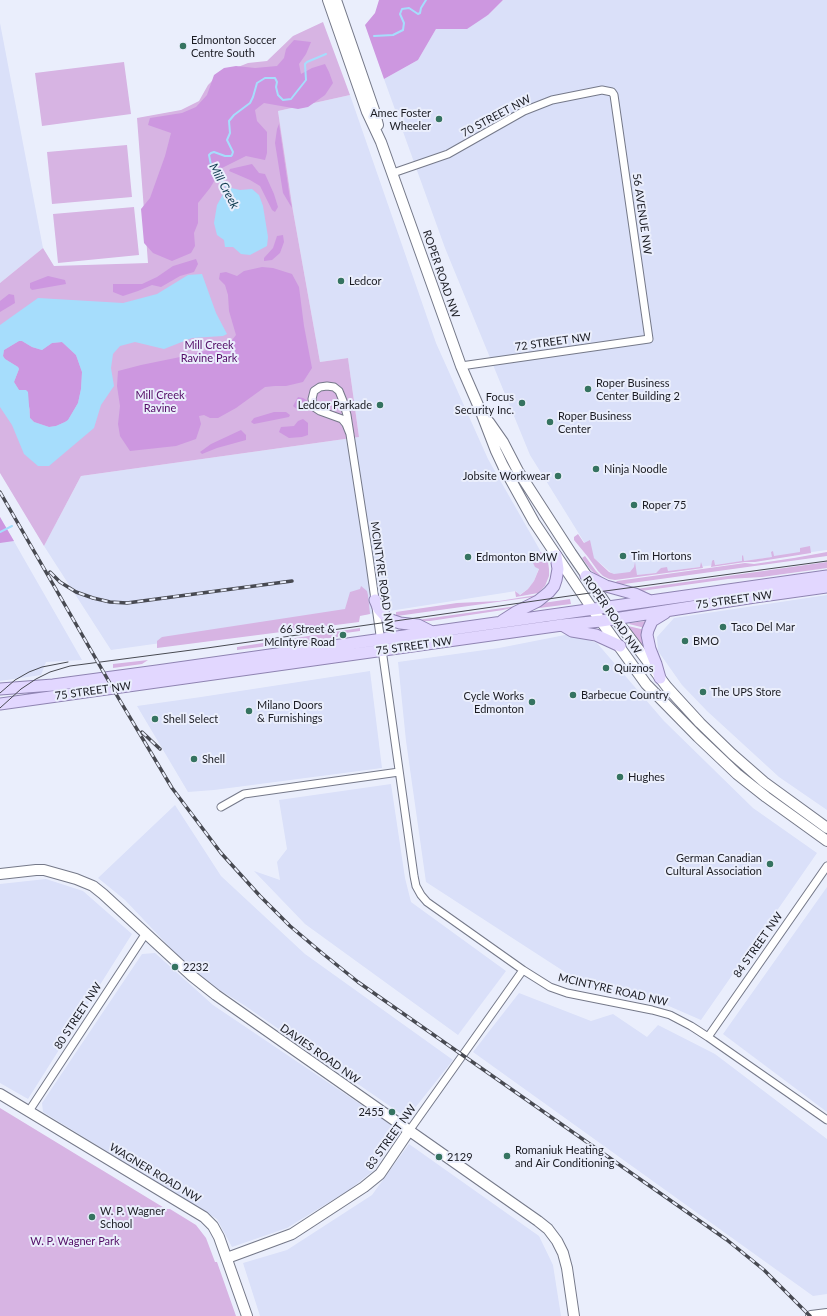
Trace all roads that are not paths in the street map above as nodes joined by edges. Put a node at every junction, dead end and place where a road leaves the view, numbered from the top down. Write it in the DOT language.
graph roads {
  1 [pos="328,0"];
  2 [pos="336,0"];
  3 [pos="612,92"];
  4 [pos="381,142"];
  5 [pos="393,173"];
  6 [pos="649,339"];
  7 [pos="461,366"];
  8 [pos="482,412"];
  9 [pos="350,434"];
  10 [pos="556,556"];
  11 [pos="586,576"];
  12 [pos="827,576"];
  13 [pos="827,587"];
  14 [pos="375,600"];
  15 [pos="650,601"];
  16 [pos="608,608"];
  17 [pos="672,609"];
  18 [pos="593,610"];
  19 [pos="616,618"];
  20 [pos="601,621"];
  21 [pos="500,623"];
  22 [pos="562,625"];
  23 [pos="432,632"];
  24 [pos="381,645"];
  25 [pos="620,646"];
  26 [pos="660,678"];
  27 [pos="0,690"];
  28 [pos="0,704"];
  29 [pos="399,772"];
  30 [pos="221,807"];
  31 [pos="827,828"];
  32 [pos="827,841"];
  33 [pos="827,866"];
  34 [pos="0,874"];
  35 [pos="146,933"];
  36 [pos="523,970"];
  37 [pos="708,1037"];
  38 [pos="0,1094"];
  39 [pos="29,1111"];
  40 [pos="827,1120"];
  41 [pos="409,1132"];
  42 [pos="227,1258"];
  43 [pos="827,1314"];
  44 [pos="247,1316"];
  45 [pos="574,1316"];
  46 [pos="811,1316"];
  1 -- 4 [label="main road, ROPER ROAD NW"];
  2 -- 4 [label="main road, ROPER ROAD NW"];
  3 -- 5 [label="street, 70 STREET NW"];
  3 -- 6 [label="street, 56 AVENUE NW"];
  4 -- 5 [label="main road, ROPER ROAD NW"];
  5 -- 7 [label="main road, ROPER ROAD NW"];
  6 -- 7 [label="street, 72 STREET NW"];
  7 -- 8 [label="main road, ROPER ROAD NW"];
  8 -- 10 [label="main road, ROPER ROAD NW"];
  8 -- 11 [label="main road, ROPER ROAD NW"];
  9 -- 9 [label="street, MCINTYRE ROAD NW"];
  9 -- 14 [label="street, MCINTYRE ROAD NW"];
  10 -- 18 [label="main road, ROPER ROAD NW"];
  10 -- 21 [label="main road"];
  11 -- 15 [label="main road"];
  11 -- 16 [label="main road, ROPER ROAD NW"];
  12 -- 15 [label="main road, 75 STREET NW"];
  13 -- 17 [label="main road, 75 STREET NW"];
  14 -- 23 [label="main road"];
  14 -- 24 [label="street, MCINTYRE ROAD NW"];
  15 -- 16 [label="main road, 75 STREET NW"];
  16 -- 18 [label="main road, 75 STREET NW"];
  16 -- 19 [label="main road, ROPER ROAD NW"];
  17 -- 19 [label="main road, 75 STREET NW"];
  17 -- 26 [label="main road"];
  18 -- 20 [label="main road, ROPER ROAD NW"];
  18 -- 21 [label="main road, 75 STREET NW"];
  19 -- 20 [label="main road, 75 STREET NW"];
  19 -- 26 [label="main road, ROPER ROAD NW"];
  20 -- 22 [label="main road, 75 STREET NW"];
  20 -- 25 [label="main road, ROPER ROAD NW"];
  21 -- 23 [label="main road, 75 STREET NW"];
  22 -- 24 [label="main road, 75 STREET NW"];
  22 -- 25 [label="main road"];
  23 -- 24 [label="main road, 75 STREET NW"];
  24 -- 27 [label="main road, 75 STREET NW"];
  24 -- 28 [label="main road, 75 STREET NW"];
  24 -- 29 [label="street, MCINTYRE ROAD NW"];
  25 -- 32 [label="main road, ROPER ROAD NW"];
  26 -- 31 [label="main road, ROPER ROAD NW"];
  29 -- 30 [label="street"];
  29 -- 36 [label="street, MCINTYRE ROAD NW"];
  33 -- 37 [label="street, 84 STREET NW"];
  34 -- 35 [label="main road, DAVIES ROAD NW"];
  35 -- 39 [label="street, 80 STREET NW"];
  35 -- 41 [label="main road, DAVIES ROAD NW"];
  36 -- 37 [label="street, MCINTYRE ROAD NW"];
  36 -- 41 [label="street, 83 STREET NW"];
  37 -- 40 [label="street, MCINTYRE ROAD NW"];
  38 -- 39 [label="main road, WAGNER ROAD NW"];
  39 -- 42 [label="main road, WAGNER ROAD NW"];
  41 -- 42 [label="main road, 83 STREET NW"];
  41 -- 45 [label="main road, DAVIES ROAD NW"];
  42 -- 44 [label="main road, WAGNER ROAD NW"];
  43 -- 46 [label="main road"];
}
